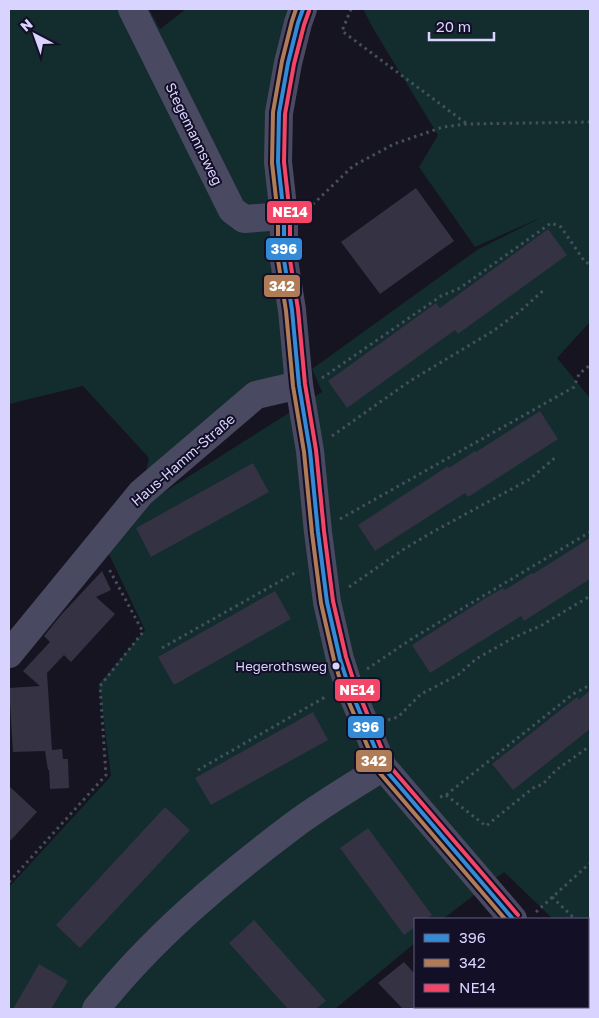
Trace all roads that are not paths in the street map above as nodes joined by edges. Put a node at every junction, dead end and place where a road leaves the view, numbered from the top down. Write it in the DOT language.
graph roads {
  1 [pos="132,9"];
  2 [pos="303,9"];
  3 [pos="284,216"];
  4 [pos="300,389"];
  5 [pos="9,654"];
  6 [pos="383,767"];
  7 [pos="524,916"];
  8 [pos="96,1009"];
  1 -- 3 [label="street, Stegemannsweg"];
  2 -- 3 [label="street"];
  3 -- 4 [label="street"];
  4 -- 5 [label="street, Haus-Hamm-Straße"];
  4 -- 6 [label="street"];
  6 -- 7 [label="street"];
  6 -- 8 [label="street"];
}
